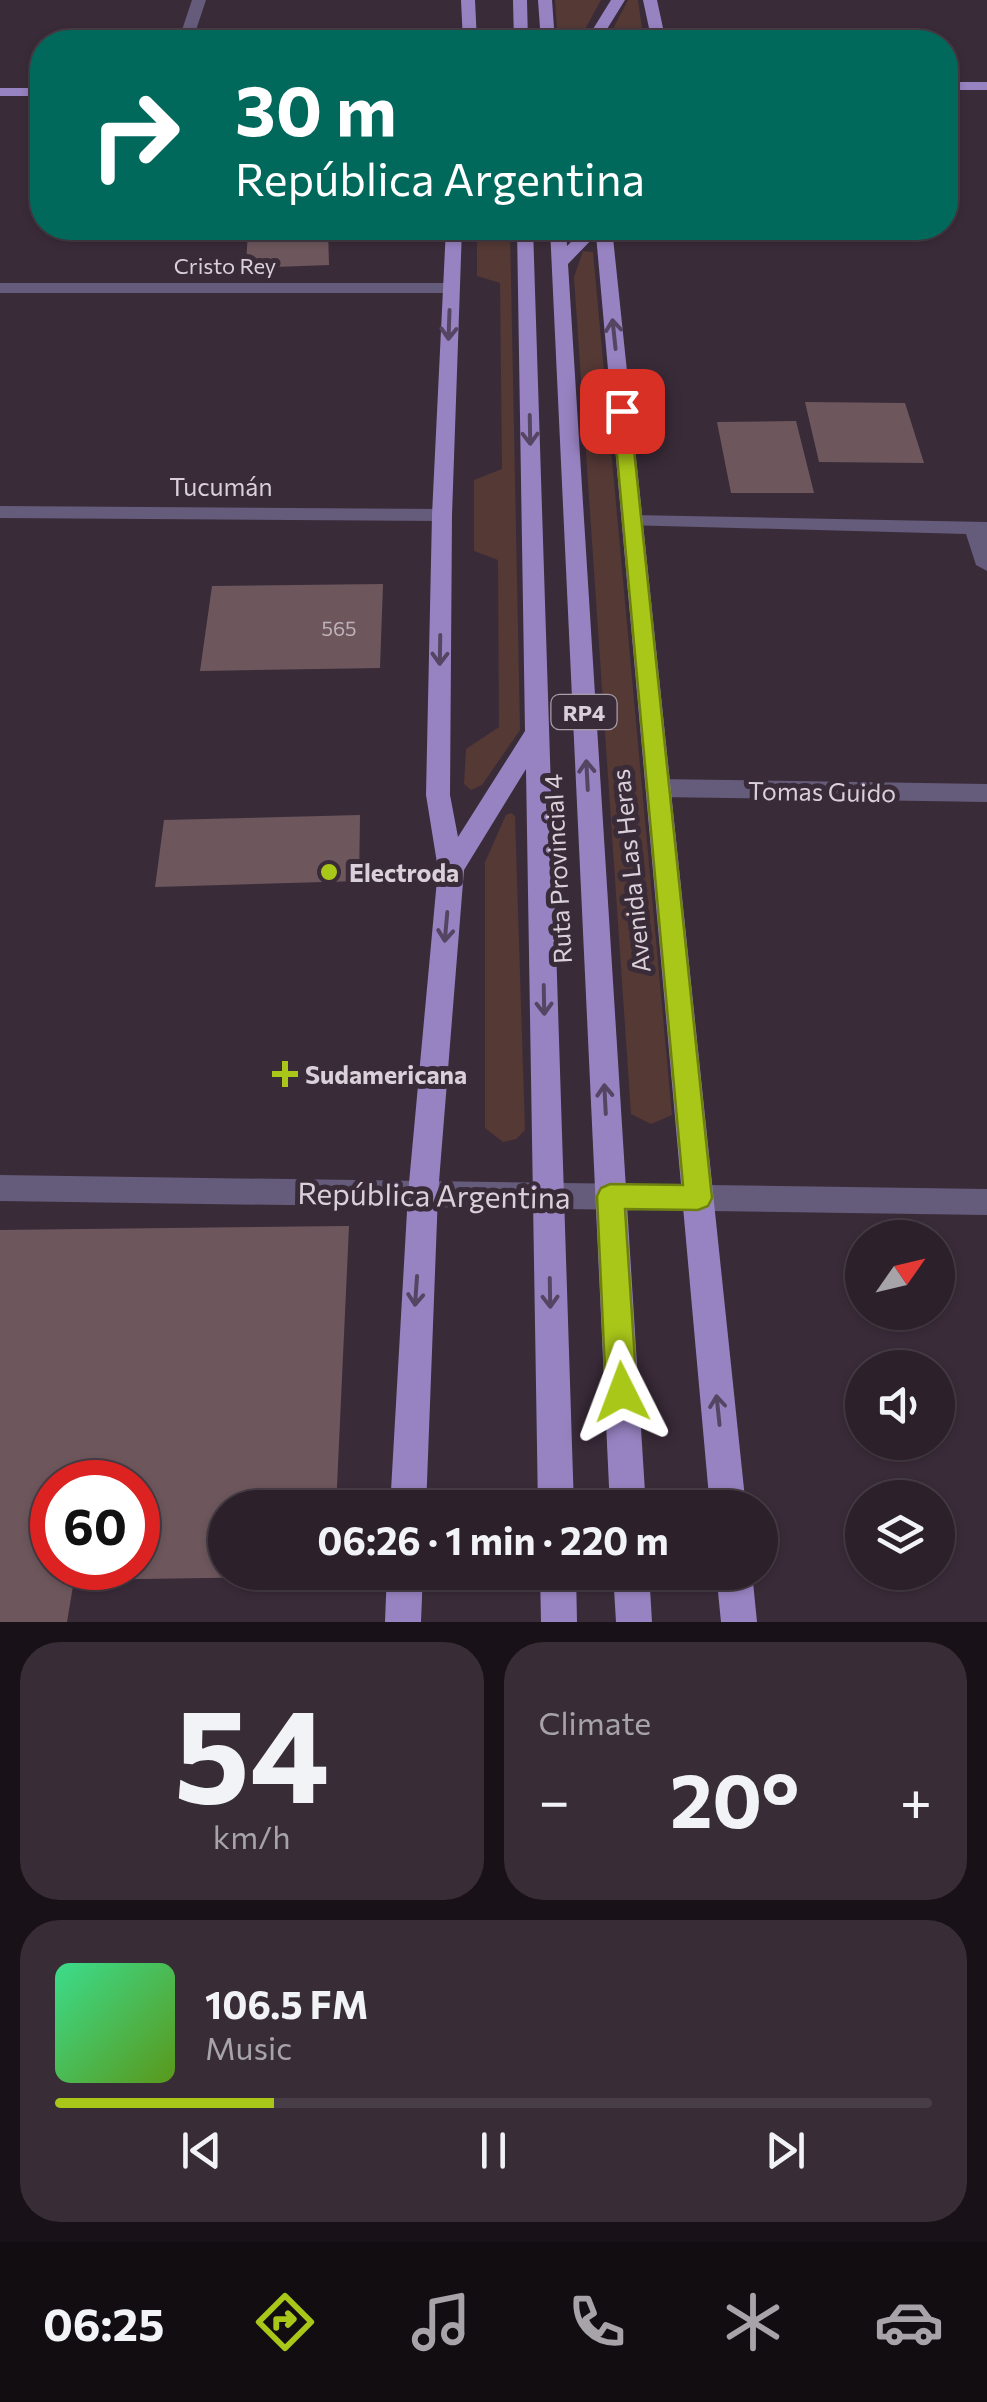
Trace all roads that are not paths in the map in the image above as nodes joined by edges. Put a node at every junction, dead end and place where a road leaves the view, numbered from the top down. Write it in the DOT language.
graph roads {
  1 [pos="199,0"];
  2 [pos="520,0"];
  3 [pos="546,0"];
  4 [pos="618,0"];
  5 [pos="650,0"];
  6 [pos="470,1"];
  7 [pos="189,30"];
  8 [pos="470,30"];
  9 [pos="521,30"];
  10 [pos="547,30"];
  11 [pos="599,30"];
  12 [pos="656,30"];
  13 [pos="958,86"];
  14 [pos="987,86"];
  15 [pos="0,92"];
  16 [pos="30,92"];
  17 [pos="958,102"];
  18 [pos="987,102"];
  19 [pos="453,240"];
  20 [pos="526,240"];
  21 [pos="558,240"];
  22 [pos="582,240"];
  23 [pos="605,240"];
  24 [pos="559,264"];
  25 [pos="0,288"];
  26 [pos="450,288"];
  27 [pos="0,512"];
  28 [pos="442,515"];
  29 [pos="632,520"];
  30 [pos="981,528"];
  31 [pos="987,565"];
  32 [pos="537,732"];
  33 [pos="656,788"];
  34 [pos="987,793"];
  35 [pos="451,869"];
  36 [pos="0,1188"];
  37 [pos="423,1194"];
  38 [pos="548,1196"];
  39 [pos="610,1196"];
  40 [pos="698,1198"];
  41 [pos="987,1202"];
  42 [pos="409,1490"];
  43 [pos="556,1490"];
  44 [pos="627,1490"];
  45 [pos="726,1490"];
  46 [pos="404,1590"];
  47 [pos="558,1590"];
  48 [pos="632,1590"];
  49 [pos="736,1590"];
  50 [pos="403,1622"];
  51 [pos="559,1622"];
  52 [pos="634,1622"];
  53 [pos="739,1622"];
  1 -- 7 [label="street"];
  2 -- 9 [label="main road"];
  3 -- 10 [label="main road"];
  4 -- 11 [label="main road"];
  5 -- 12 [label="main road"];
  6 -- 8 [label="main road"];
  13 -- 14 [label="main road"];
  15 -- 16 [label="main road"];
  17 -- 18 [label="main road"];
  19 -- 26 [label="main road"];
  20 -- 32 [label="main road, Ruta Provincial 4 / RP4, one-way"];
  21 -- 24 [label="main road, Ruta Provincial 4 / RP4"];
  22 -- 24 [label="main road"];
  29 -- 23 [label="main road, Avenida Las Heras, one-way"];
  39 -- 24 [label="main road, Ruta Provincial 4 / RP4, one-way"];
  25 -- 26 [label="street, Cristo Rey"];
  26 -- 28 [label="main road, one-way"];
  27 -- 28 [label="street, Tucumán"];
  28 -- 35 [label="main road, one-way"];
  29 -- 30 [label="street"];
  29 -- 33 [label="main road, Avenida Las Heras"];
  30 -- 31 [label="street"];
  32 -- 35 [label="main road"];
  32 -- 38 [label="main road, Ruta Provincial 4 / RP4, one-way"];
  33 -- 34 [label="street, Tomas Guido"];
  33 -- 40 [label="main road, Avenida Las Heras"];
  35 -- 37 [label="main road, one-way"];
  36 -- 37 [label="street, República Argentina"];
  37 -- 38 [label="street, República Argentina"];
  37 -- 42 [label="main road, one-way"];
  38 -- 39 [label="street, República Argentina"];
  38 -- 43 [label="main road, Ruta Provincial 4 / RP4, one-way"];
  39 -- 40 [label="street, República Argentina"];
  39 -- 44 [label="main road, Ruta Provincial 4 / RP4"];
  40 -- 41 [label="street, República Argentina"];
  45 -- 40 [label="main road, Avenida Las Heras, one-way"];
  46 -- 50 [label="main road"];
  47 -- 51 [label="main road"];
  48 -- 52 [label="main road"];
  49 -- 53 [label="main road"];
}
